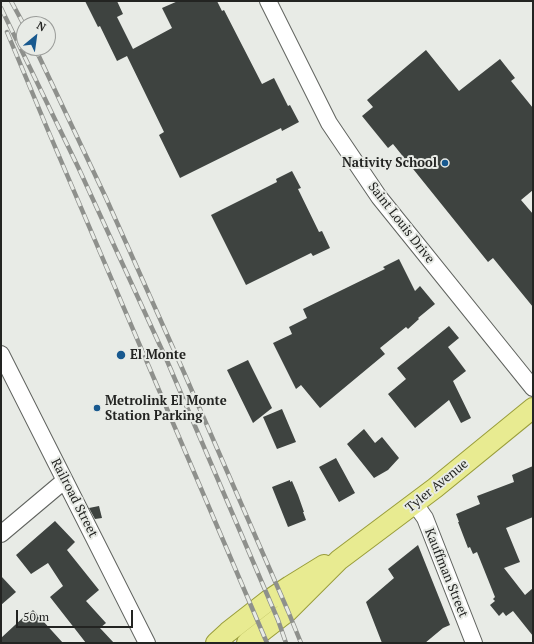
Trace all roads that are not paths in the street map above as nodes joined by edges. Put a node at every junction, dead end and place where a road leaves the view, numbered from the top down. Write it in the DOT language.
graph roads {
  1 [pos="268,1"];
  2 [pos="1,354"];
  3 [pos="533,388"];
  4 [pos="533,408"];
  5 [pos="64,481"];
  6 [pos="415,504"];
  7 [pos="1,534"];
  8 [pos="339,560"];
  9 [pos="147,643"];
  10 [pos="216,643"];
  11 [pos="247,643"];
  12 [pos="474,643"];
  1 -- 3 [label="street, Saint Louis Drive"];
  2 -- 5 [label="street, Railroad Street"];
  4 -- 6 [label="main road, Tyler Avenue"];
  5 -- 7 [label="street"];
  5 -- 9 [label="street, Railroad Street"];
  6 -- 8 [label="main road, Tyler Avenue"];
  6 -- 12 [label="street, Kauffman Street"];
  8 -- 10 [label="main road, Tyler Avenue"];
  8 -- 11 [label="main road, Tyler Avenue"];
}
